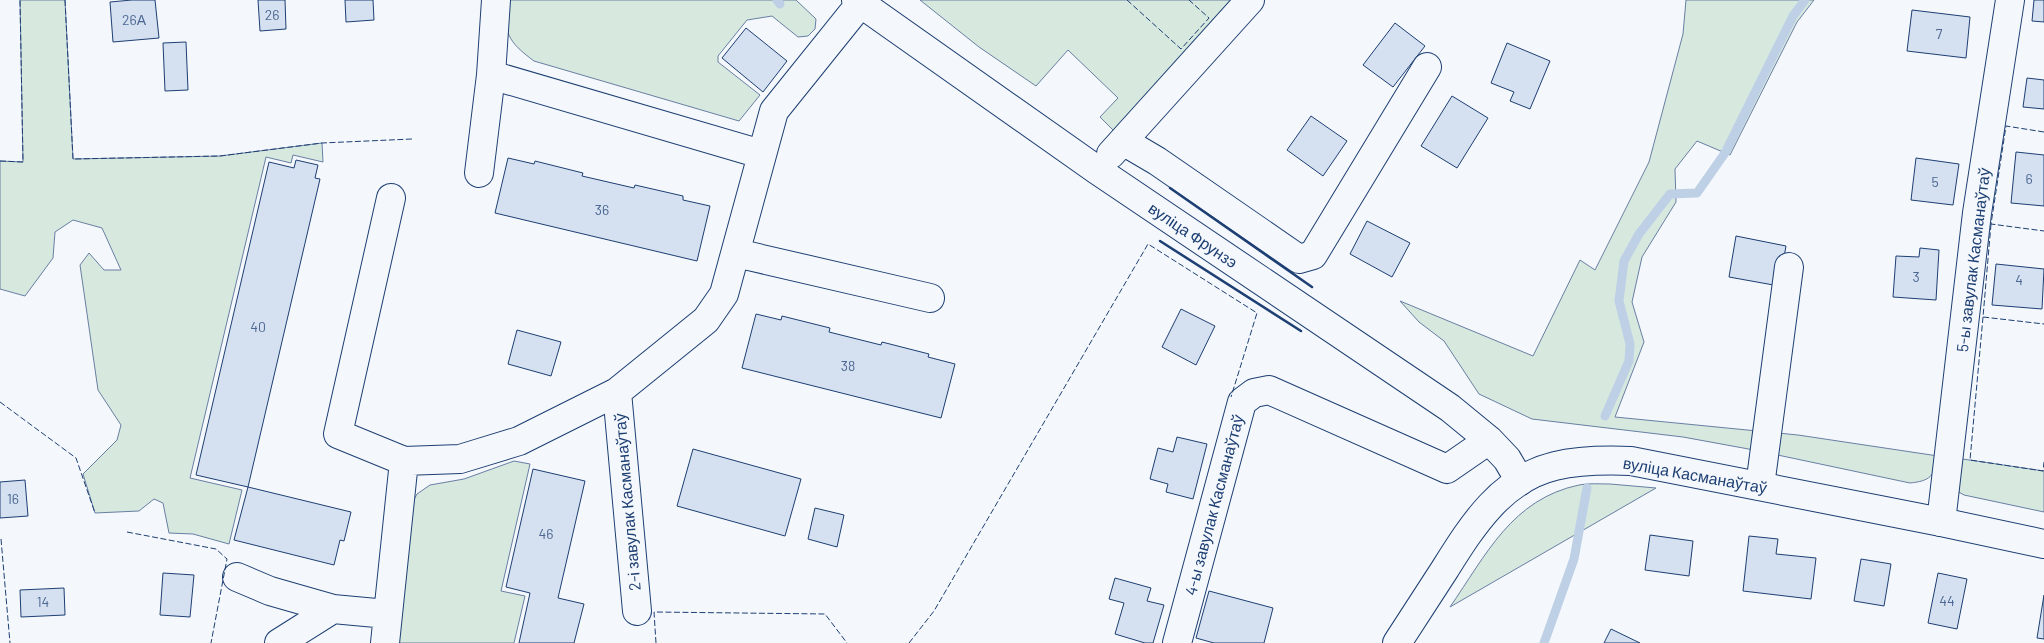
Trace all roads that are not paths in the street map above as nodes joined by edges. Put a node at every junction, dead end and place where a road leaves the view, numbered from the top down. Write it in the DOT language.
graph roads {
  1 [pos="496,0"];
  2 [pos="1250,0"];
  3 [pos="2010,0"];
  4 [pos="858,2"];
  5 [pos="1427,67"];
  6 [pos="491,75"];
  7 [pos="1123,141"];
  8 [pos="761,154"];
  9 [pos="1097,170"];
  10 [pos="478,173"];
  11 [pos="391,198"];
  12 [pos="736,253"];
  13 [pos="1789,267"];
  14 [pos="930,298"];
  15 [pos="616,392"];
  16 [pos="1489,440"];
  17 [pos="404,461"];
  18 [pos="1520,481"];
  19 [pos="1760,486"];
  20 [pos="1941,522"];
  21 [pos="2044,544"];
  22 [pos="237,577"];
  23 [pos="333,609"];
  24 [pos="637,612"];
  25 [pos="388,614"];
  26 [pos="279,643"];
  27 [pos="385,643"];
  28 [pos="1176,643"];
  29 [pos="1397,643"];
  1 -- 6 [label="street"];
  2 -- 7 [label="street"];
  3 -- 20 [label="street, 5-ы завулак Касманаўтаў"];
  4 -- 8 [label="street"];
  4 -- 9 [label="street, вуліца Фрунзэ"];
  5 -- 7 [label="street"];
  6 -- 8 [label="street"];
  6 -- 10 [label="street"];
  7 -- 9 [label="street"];
  8 -- 12 [label="street"];
  9 -- 16 [label="street, вуліца Фрунзэ"];
  11 -- 17 [label="street"];
  12 -- 14 [label="street"];
  12 -- 15 [label="street"];
  13 -- 19 [label="street"];
  15 -- 17 [label="street"];
  15 -- 24 [label="street, 2-і завулак Касманаўтаў"];
  16 -- 18 [label="street, вуліца Фрунзэ"];
  16 -- 28 [label="street, 4-ы завулак Касманаўтаў"];
  17 -- 25 [label="street"];
  18 -- 19 [label="street, вуліца Касманаўтаў"];
  18 -- 29 [label="street, вуліца Касманаўтаў"];
  19 -- 20 [label="street, вуліца Касманаўтаў"];
  20 -- 21 [label="street, вуліца Касманаўтаў"];
  22 -- 23 [label="street"];
  23 -- 25 [label="street"];
  23 -- 26 [label="street"];
  25 -- 27 [label="street"];
}
